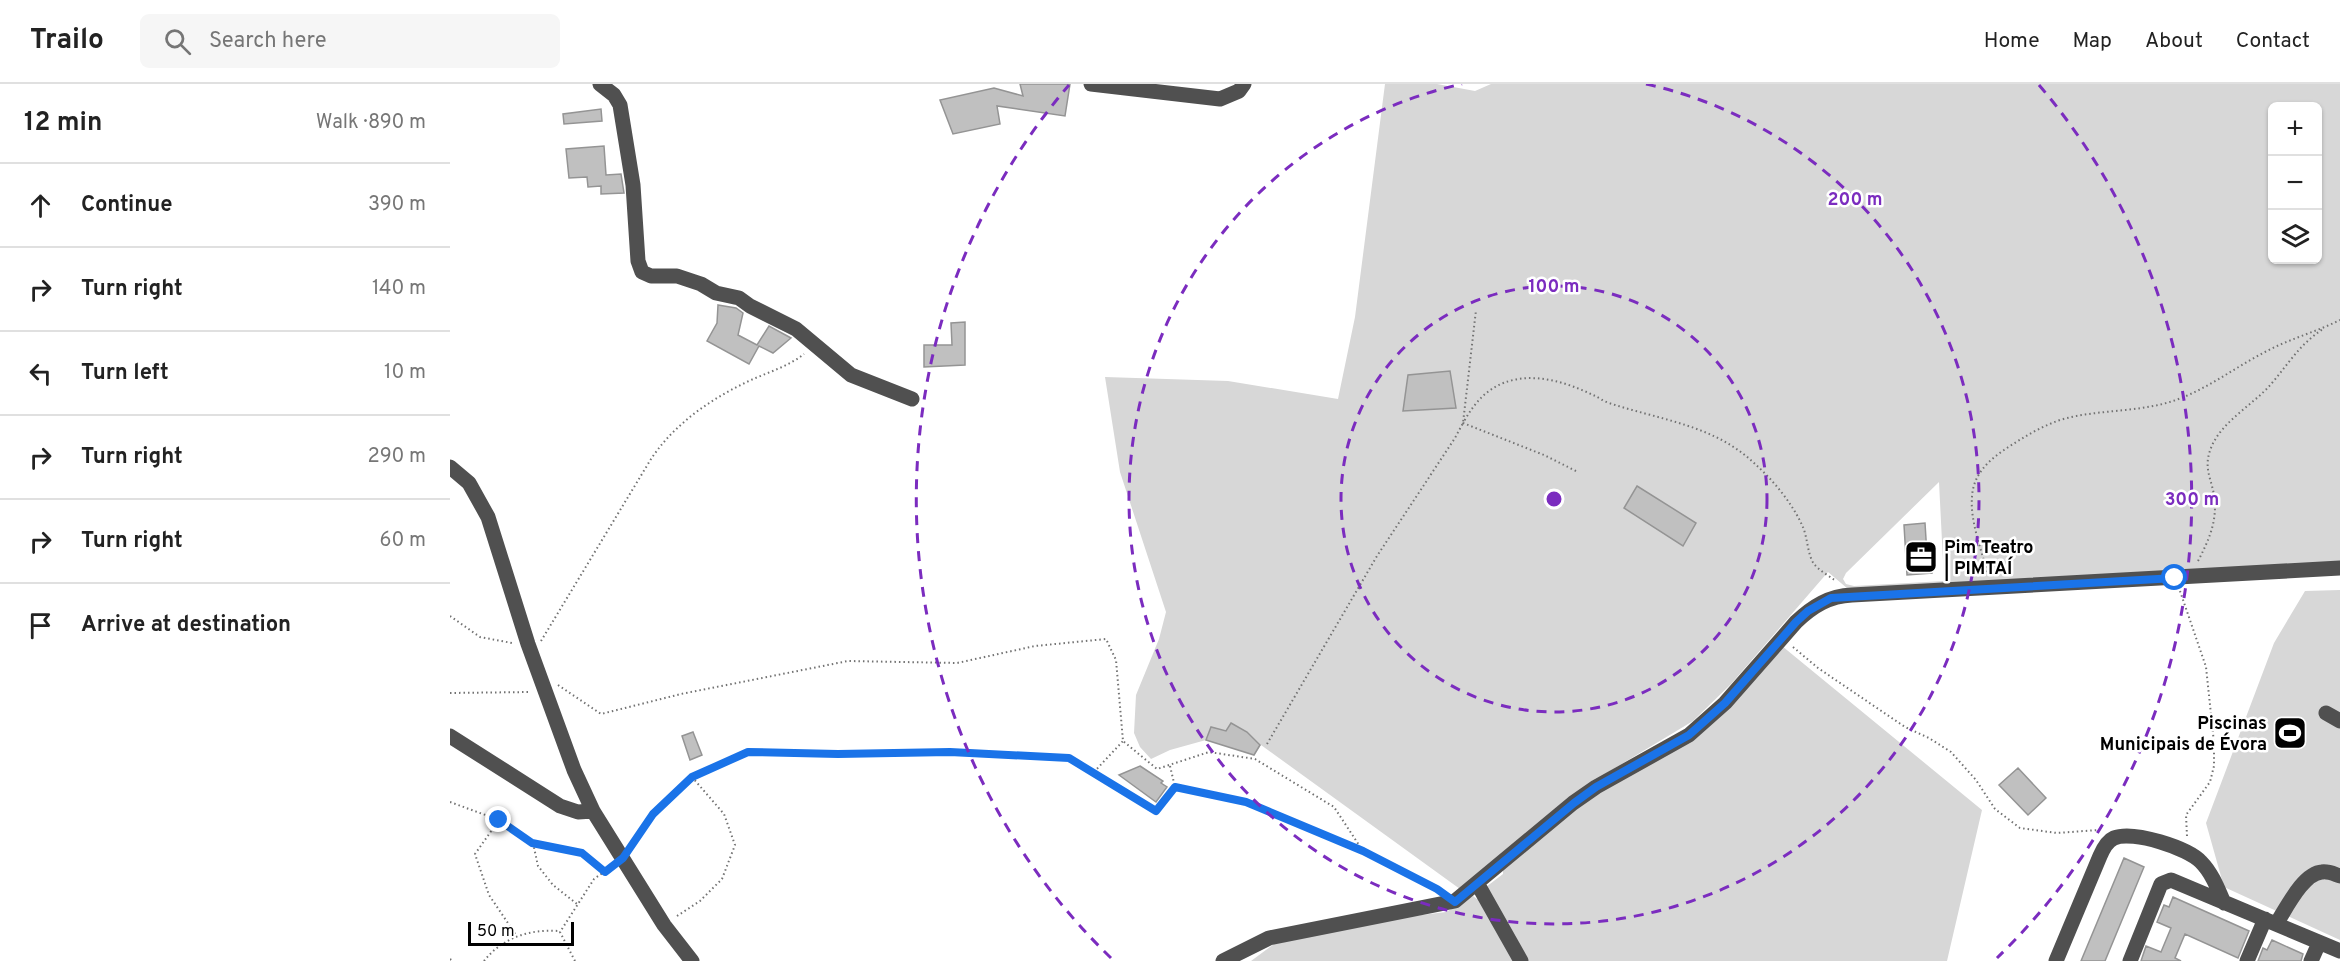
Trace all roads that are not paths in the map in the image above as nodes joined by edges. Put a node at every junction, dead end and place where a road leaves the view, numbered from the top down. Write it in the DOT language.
graph roads {
  1 [pos="600,84"];
  2 [pos="1091,84"];
  3 [pos="1244,84"];
  4 [pos="912,399"];
  5 [pos="450,467"];
  6 [pos="2340,568"];
  7 [pos="2326,712"];
  8 [pos="2340,721"];
  9 [pos="450,736"];
  10 [pos="593,811"];
  11 [pos="2340,876"];
  12 [pos="1477,883"];
  13 [pos="2224,903"];
  14 [pos="2271,922"];
  15 [pos="2319,943"];
  16 [pos="2340,951"];
  17 [pos="692,961"];
  18 [pos="1223,961"];
  19 [pos="1521,961"];
  20 [pos="2056,961"];
  21 [pos="2130,961"];
  22 [pos="2247,961"];
  23 [pos="2311,961"];
  1 -- 4 [label="street"];
  2 -- 3 [label="street"];
  5 -- 10 [label="street"];
  6 -- 12 [label="street"];
  7 -- 8 [label="street"];
  9 -- 10 [label="street"];
  10 -- 17 [label="street"];
  11 -- 14 [label="street"];
  12 -- 18 [label="street"];
  12 -- 19 [label="street"];
  13 -- 14 [label="street"];
  13 -- 20 [label="street"];
  13 -- 21 [label="street"];
  14 -- 15 [label="street"];
  14 -- 22 [label="street"];
  15 -- 16 [label="street"];
  15 -- 23 [label="street"];
}
